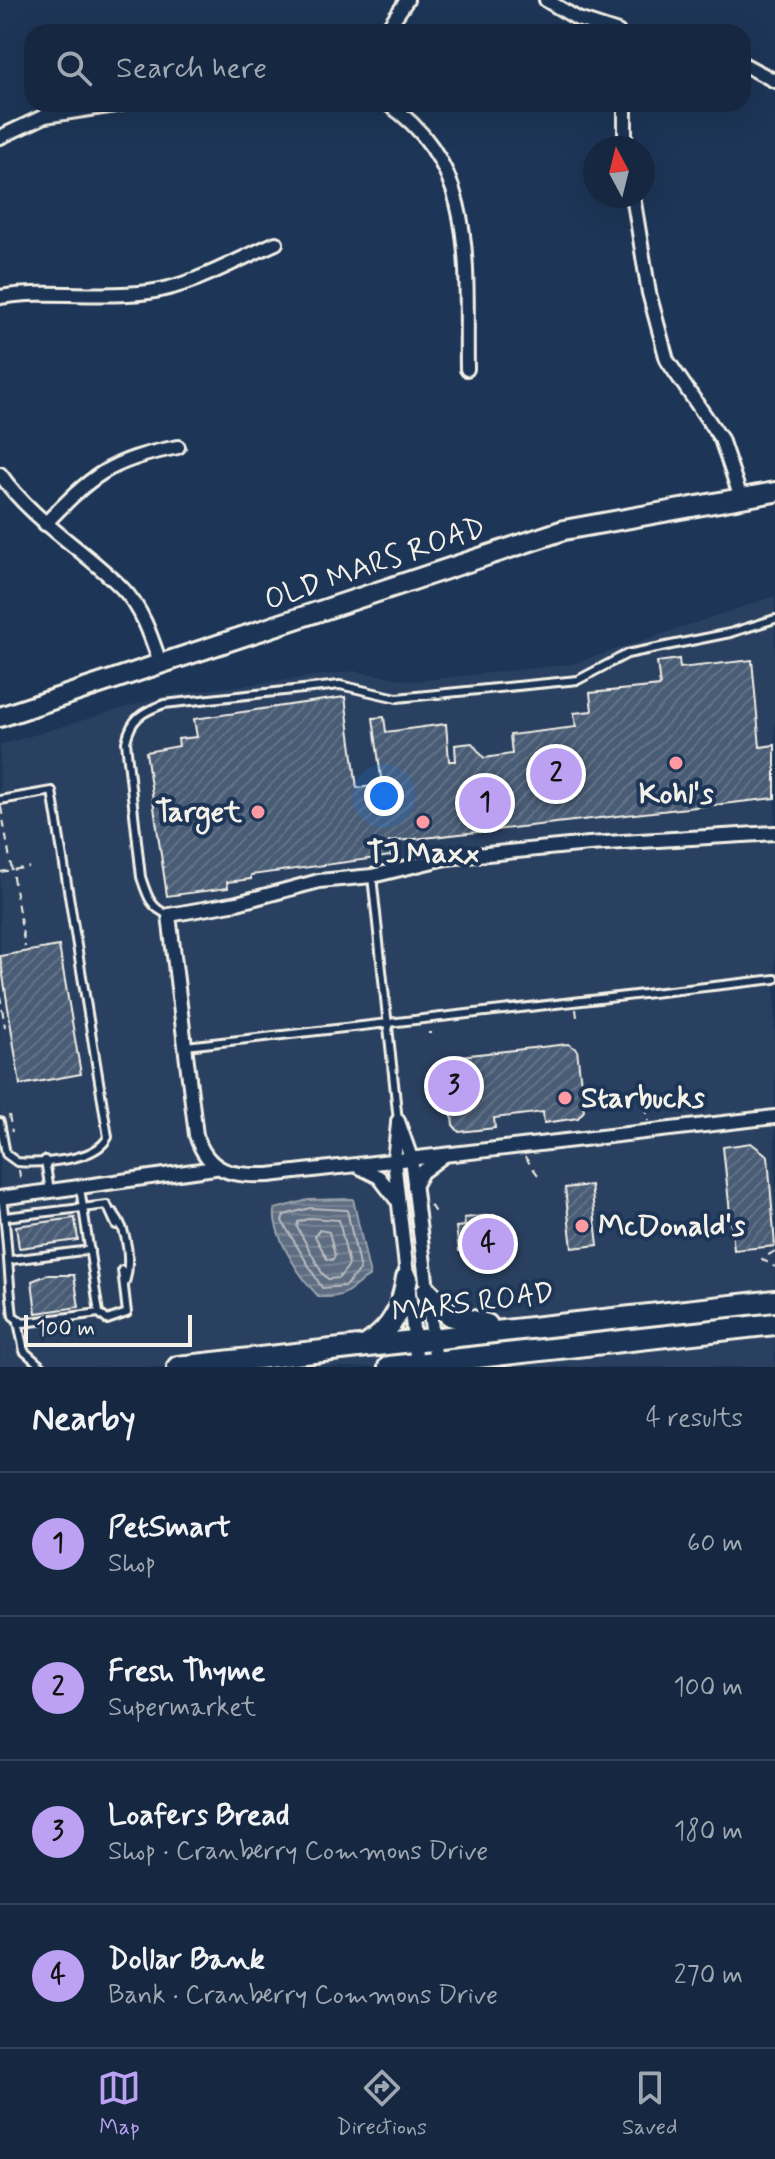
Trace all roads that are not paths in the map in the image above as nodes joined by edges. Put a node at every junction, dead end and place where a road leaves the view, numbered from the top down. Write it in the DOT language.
graph roads {
  1 [pos="407,0"];
  2 [pos="546,0"];
  3 [pos="390,24"];
  4 [pos="593,24"];
  5 [pos="751,68"];
  6 [pos="775,81"];
  7 [pos="70,112"];
  8 [pos="399,112"];
  9 [pos="625,112"];
  10 [pos="625,136"];
  11 [pos="0,137"];
  12 [pos="635,208"];
  13 [pos="276,243"];
  14 [pos="0,297"];
  15 [pos="467,369"];
  16 [pos="178,447"];
  17 [pos="0,474"];
  18 [pos="775,492"];
  19 [pos="741,498"];
  20 [pos="45,524"];
  21 [pos="775,619"];
  22 [pos="161,666"];
  23 [pos="0,717"];
  24 [pos="0,800"];
  25 [pos="775,833"];
  26 [pos="372,876"];
  27 [pos="169,915"];
  28 [pos="775,979"];
  29 [pos="388,1023"];
  30 [pos="186,1046"];
  31 [pos="775,1117"];
  32 [pos="753,1119"];
  33 [pos="398,1121"];
  34 [pos="0,1122"];
  35 [pos="775,1128"];
  36 [pos="450,1154"];
  37 [pos="411,1158"];
  38 [pos="45,1160"];
  39 [pos="394,1160"];
  40 [pos="354,1165"];
  41 [pos="215,1168"];
  42 [pos="414,1186"];
  43 [pos="80,1188"];
  44 [pos="50,1191"];
  45 [pos="1,1198"];
  46 [pos="398,1203"];
  47 [pos="83,1207"];
  48 [pos="113,1210"];
  49 [pos="5,1217"];
  50 [pos="116,1225"];
  51 [pos="90,1250"];
  52 [pos="11,1260"];
  53 [pos="122,1270"];
  54 [pos="407,1278"];
  55 [pos="124,1285"];
  56 [pos="427,1292"];
  57 [pos="775,1301"];
  58 [pos="99,1313"];
  59 [pos="18,1322"];
  60 [pos="775,1324"];
  61 [pos="507,1328"];
  62 [pos="775,1333"];
  63 [pos="424,1338"];
  64 [pos="629,1339"];
  65 [pos="366,1346"];
  66 [pos="427,1363"];
  67 [pos="42,1367"];
  68 [pos="178,1367"];
  69 [pos="389,1367"];
  1 -- 3 [label="street"];
  2 -- 4 [label="street"];
  5 -- 6 [label="street"];
  7 -- 11 [label="street"];
  8 -- 15 [label="street"];
  9 -- 10 [label="street"];
  12 -- 19 [label="street"];
  13 -- 14 [label="street"];
  16 -- 20 [label="street"];
  17 -- 20 [label="street"];
  18 -- 19 [label="street, OLD MARS ROAD"];
  19 -- 22 [label="street, OLD MARS ROAD"];
  20 -- 22 [label="street"];
  21 -- 27 [label="lane"];
  22 -- 23 [label="street, OLD MARS ROAD"];
  24 -- 38 [label="lane"];
  25 -- 26 [label="street"];
  26 -- 27 [label="street"];
  26 -- 29 [label="lane"];
  27 -- 30 [label="street"];
  28 -- 29 [label="lane"];
  29 -- 30 [label="lane"];
  29 -- 33 [label="lane"];
  30 -- 41 [label="street"];
  31 -- 32 [label="street"];
  32 -- 35 [label="street"];
  32 -- 36 [label="street"];
  33 -- 37 [label="street"];
  33 -- 39 [label="street"];
  34 -- 38 [label="lane"];
  36 -- 37 [label="street"];
  36 -- 42 [label="street"];
  37 -- 39 [label="street"];
  37 -- 42 [label="street"];
  38 -- 44 [label="lane"];
  39 -- 40 [label="street"];
  39 -- 46 [label="street"];
  40 -- 41 [label="street"];
  40 -- 46 [label="street"];
  41 -- 43 [label="street"];
  42 -- 56 [label="street"];
  43 -- 44 [label="street"];
  43 -- 47 [label="lane"];
  44 -- 45 [label="street"];
  45 -- 49 [label="lane"];
  46 -- 54 [label="street"];
  47 -- 48 [label="lane"];
  47 -- 49 [label="lane"];
  47 -- 51 [label="lane"];
  48 -- 50 [label="lane"];
  48 -- 55 [label="lane"];
  49 -- 52 [label="lane"];
  51 -- 52 [label="lane"];
  51 -- 58 [label="lane"];
  52 -- 59 [label="lane"];
  53 -- 55 [label="lane"];
  54 -- 63 [label="street"];
  54 -- 65 [label="main road"];
  55 -- 58 [label="lane"];
  56 -- 61 [label="main road"];
  56 -- 63 [label="street"];
  57 -- 61 [label="main road, MARS ROAD"];
  58 -- 59 [label="lane"];
  59 -- 67 [label="lane"];
  60 -- 64 [label="main road, MARS ROAD"];
  61 -- 63 [label="main road, MARS ROAD"];
  62 -- 64 [label="main road"];
  63 -- 65 [label="main road, MARS ROAD"];
  63 -- 66 [label="street"];
  63 -- 66 [label="street"];
  64 -- 66 [label="main road, MARS ROAD"];
  65 -- 68 [label="main road, MARS ROAD"];
  66 -- 69 [label="main road, MARS ROAD"];
}
